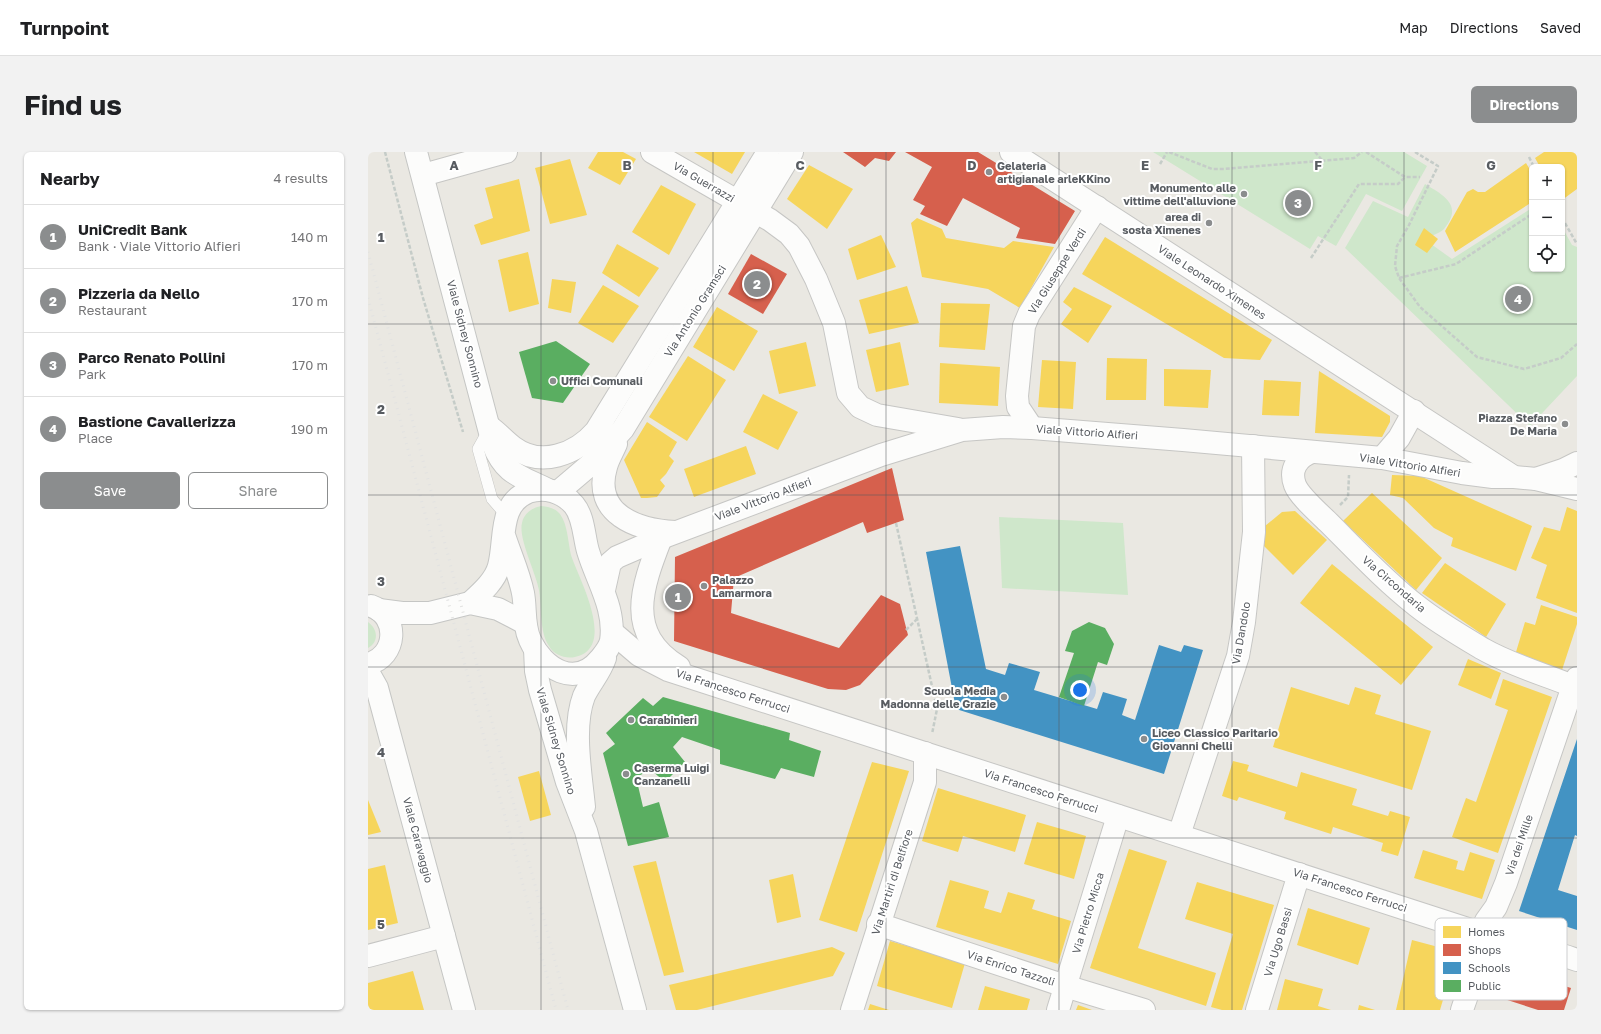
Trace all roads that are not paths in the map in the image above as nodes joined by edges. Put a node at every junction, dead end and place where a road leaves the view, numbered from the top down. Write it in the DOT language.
graph roads {
  1 [pos="416,152"];
  2 [pos="506,152"];
  3 [pos="652,152"];
  4 [pos="768,152"];
  5 [pos="792,152"];
  6 [pos="1011,152"];
  7 [pos="423,175"];
  8 [pos="748,206"];
  9 [pos="1097,207"];
  10 [pos="1414,411"];
  11 [pos="604,418"];
  12 [pos="490,427"];
  13 [pos="1032,428"];
  14 [pos="623,429"];
  15 [pos="962,430"];
  16 [pos="1253,446"];
  17 [pos="1312,452"];
  18 [pos="1382,458"];
  19 [pos="1577,463"];
  20 [pos="591,464"];
  21 [pos="1514,476"];
  22 [pos="1536,478"];
  23 [pos="1577,489"];
  24 [pos="552,491"];
  25 [pos="505,525"];
  26 [pos="669,535"];
  27 [pos="604,590"];
  28 [pos="470,603"];
  29 [pos="373,608"];
  30 [pos="430,613"];
  31 [pos="525,623"];
  32 [pos="610,641"];
  33 [pos="391,644"];
  34 [pos="535,649"];
  35 [pos="368,664"];
  36 [pos="368,672"];
  37 [pos="702,681"];
  38 [pos="1575,682"];
  39 [pos="926,753"];
  40 [pos="1118,816"];
  41 [pos="586,831"];
  42 [pos="1179,835"];
  43 [pos="1299,874"];
  44 [pos="1435,918"];
  45 [pos="1488,918"];
  46 [pos="878,924"];
  47 [pos="444,936"];
  48 [pos="368,956"];
  49 [pos="1567,957"];
  50 [pos="1577,960"];
  51 [pos="1065,986"];
  52 [pos="464,1010"];
  53 [pos="635,1010"];
  54 [pos="852,1010"];
  55 [pos="1058,1010"];
  56 [pos="1144,1010"];
  57 [pos="1257,1010"];
  1 -- 7 [label="street, Viale Sidney Sonnino"];
  2 -- 7 [label="street"];
  3 -- 8 [label="street, Via Guerrazzi"];
  4 -- 8 [label="street, Via Antonio Gramsci"];
  5 -- 8 [label="street, Via Antonio Gramsci"];
  6 -- 9 [label="street, Viale Leonardo Ximenes"];
  7 -- 12 [label="street, Viale Sidney Sonnino"];
  8 -- 11 [label="street, Via Antonio Gramsci"];
  8 -- 14 [label="street, Via Antonio Gramsci"];
  8 -- 15 [label="street, Via Guerrazzi"];
  9 -- 10 [label="street, Viale Leonardo Ximenes"];
  9 -- 13 [label="street, Via Giuseppe Verdi"];
  10 -- 18 [label="street"];
  10 -- 21 [label="street, Viale Leonardo Ximenes"];
  11 -- 12 [label="street, Via Antonio Gramsci"];
  11 -- 20 [label="street, Via Antonio Gramsci"];
  12 -- 24 [label="street, Viale Sidney Sonnino"];
  12 -- 25 [label="lane"];
  13 -- 15 [label="street, Viale Vittorio Alfieri"];
  13 -- 16 [label="street, Viale Vittorio Alfieri"];
  14 -- 20 [label="street, Via Antonio Gramsci"];
  14 -- 26 [label="street, Viale Vittorio Alfieri"];
  15 -- 26 [label="street, Viale Vittorio Alfieri"];
  16 -- 17 [label="street, Viale Vittorio Alfieri"];
  16 -- 42 [label="street, Via Dandolo"];
  17 -- 18 [label="street, Viale Vittorio Alfieri"];
  17 -- 38 [label="street, Via Circondaria"];
  18 -- 21 [label="street, Viale Vittorio Alfieri"];
  19 -- 22 [label="street"];
  20 -- 24 [label="street, Via Antonio Gramsci"];
  21 -- 22 [label="street, Viale Leonardo Ximenes"];
  22 -- 23 [label="street, Viale Leonardo Ximenes"];
  24 -- 25 [label="street"];
  24 -- 27 [label="street, Viale Sidney Sonnino"];
  25 -- 28 [label="street"];
  25 -- 31 [label="street"];
  26 -- 27 [label="street, Viale Vittorio Alfieri"];
  26 -- 37 [label="street"];
  27 -- 32 [label="street"];
  28 -- 30 [label="street"];
  28 -- 31 [label="street"];
  29 -- 30 [label="street"];
  29 -- 33 [label="street"];
  30 -- 33 [label="street"];
  31 -- 34 [label="street"];
  32 -- 34 [label="street"];
  32 -- 37 [label="street, Via Francesco Ferrucci"];
  32 -- 41 [label="street, Viale Sidney Sonnino"];
  33 -- 35 [label="street"];
  34 -- 41 [label="street, Viale Sidney Sonnino"];
  36 -- 47 [label="street, Viale Caravaggio"];
  37 -- 39 [label="street, Via Francesco Ferrucci"];
  38 -- 45 [label="street, Via dei Mille"];
  39 -- 40 [label="street, Via Francesco Ferrucci"];
  39 -- 46 [label="street, Via Martiri di Belfiore"];
  40 -- 42 [label="street, Via Francesco Ferrucci"];
  40 -- 51 [label="street, Via Pietro Micca"];
  41 -- 53 [label="street, Viale Sidney Sonnino"];
  42 -- 43 [label="street, Via Francesco Ferrucci"];
  43 -- 44 [label="street, Via Francesco Ferrucci"];
  43 -- 57 [label="street, Via Ugo Bassi"];
  46 -- 51 [label="street, Via Enrico Tazzoli"];
  46 -- 54 [label="street, Via Martiri di Belfiore"];
  47 -- 48 [label="street"];
  47 -- 52 [label="street, Viale Caravaggio"];
  49 -- 50 [label="street"];
  51 -- 55 [label="street, Via Pietro Micca"];
  51 -- 56 [label="street, Via Enrico Tazzoli"];
}
